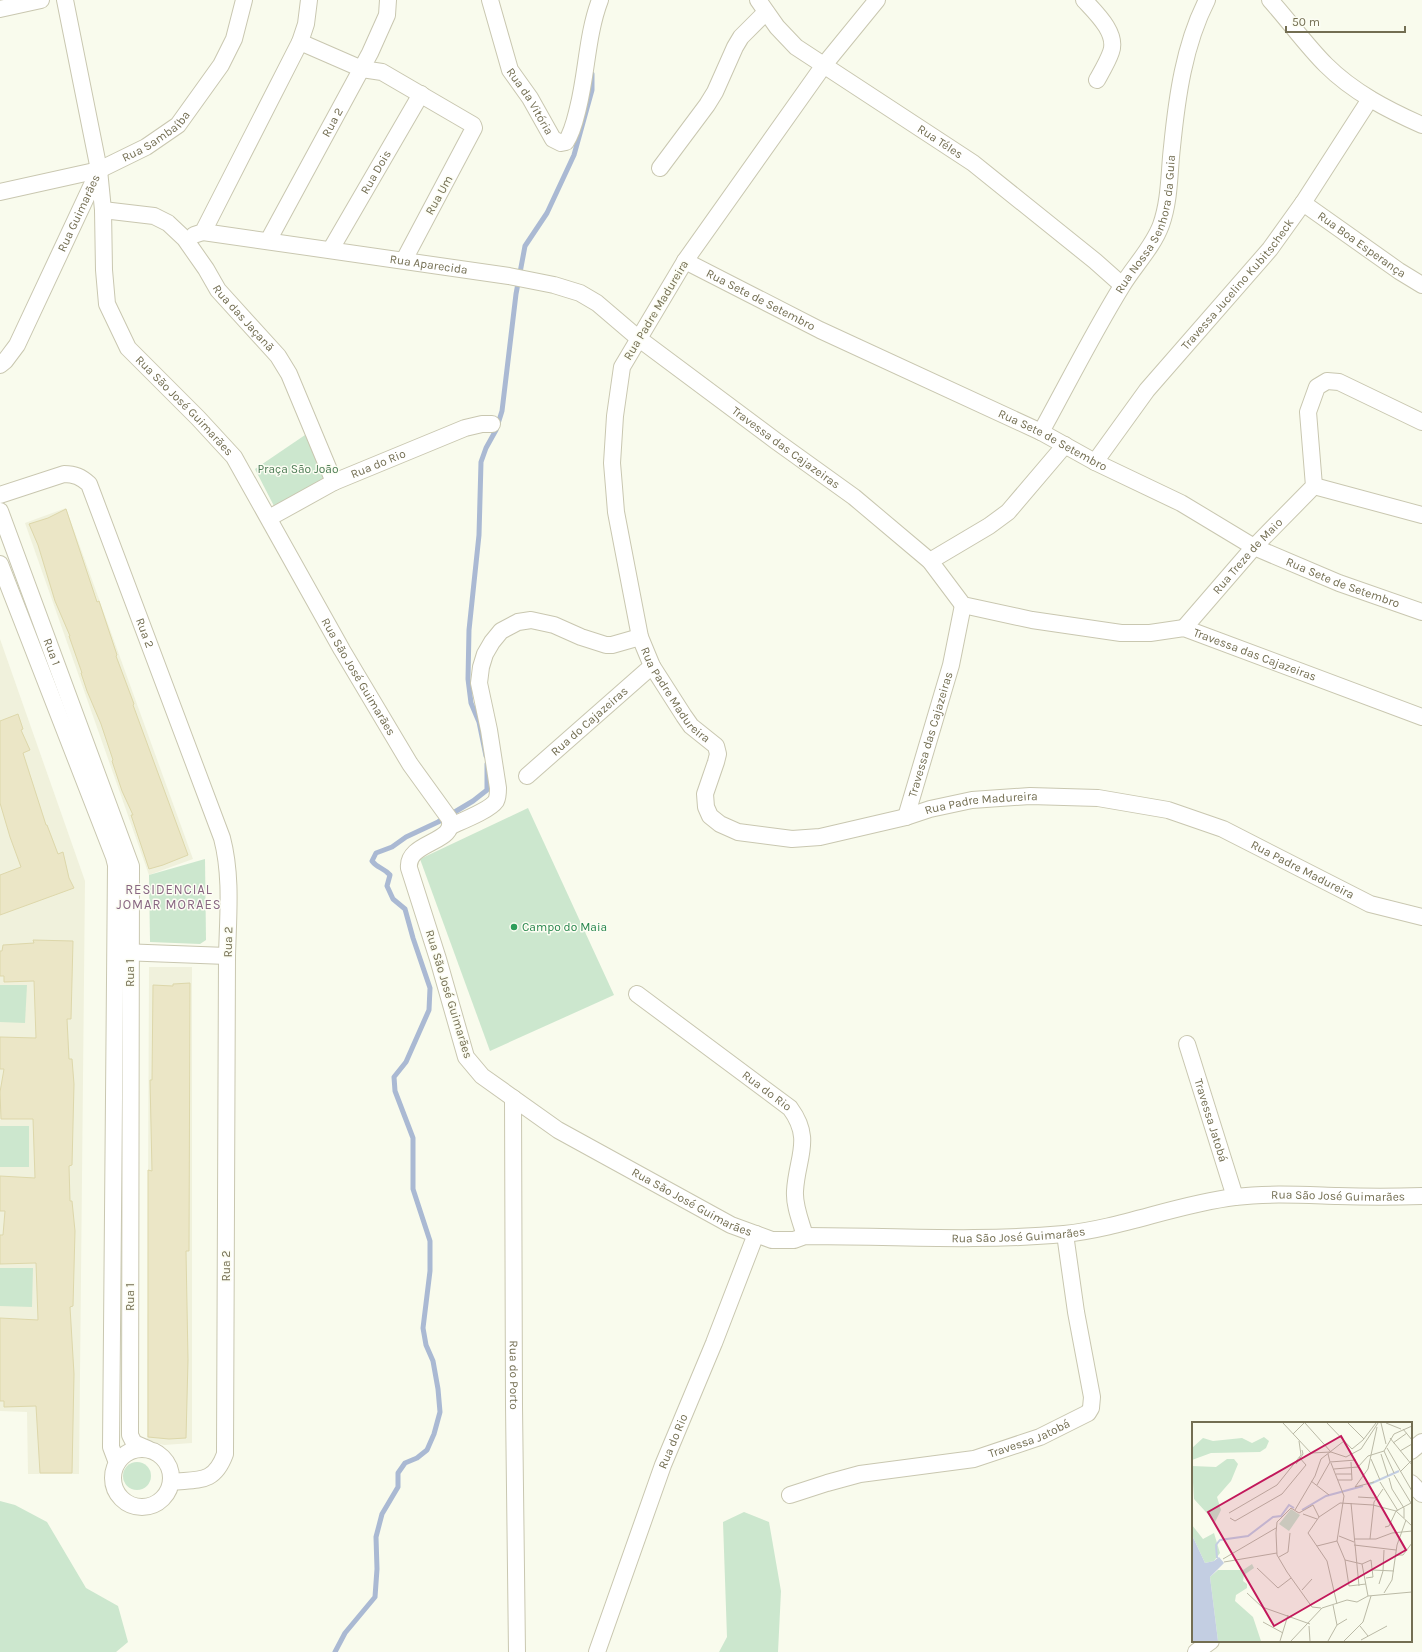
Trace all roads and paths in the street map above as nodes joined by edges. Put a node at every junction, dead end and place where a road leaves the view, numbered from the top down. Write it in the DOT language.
graph roads {
  1 [pos="41,0"];
  2 [pos="65,0"];
  3 [pos="244,0"];
  4 [pos="309,0"];
  5 [pos="388,0"];
  6 [pos="490,0"];
  7 [pos="600,0"];
  8 [pos="877,0"];
  9 [pos="1084,0"];
  10 [pos="1207,0"];
  11 [pos="1270,0"];
  12 [pos="762,6"];
  13 [pos="0,10"];
  14 [pos="300,42"];
  15 [pos="824,65"];
  16 [pos="362,69"];
  17 [pos="1097,80"];
  18 [pos="421,94"];
  19 [pos="1370,99"];
  20 [pos="1420,121"];
  21 [pos="660,168"];
  22 [pos="99,170"];
  23 [pos="0,192"];
  24 [pos="1303,203"];
  25 [pos="103,210"];
  26 [pos="203,232"];
  27 [pos="185,239"];
  28 [pos="268,241"];
  29 [pos="331,250"];
  30 [pos="404,260"];
  31 [pos="685,261"];
  32 [pos="1122,285"];
  33 [pos="1422,285"];
  34 [pos="638,338"];
  35 [pos="0,365"];
  36 [pos="1422,422"];
  37 [pos="492,424"];
  38 [pos="1041,432"];
  39 [pos="1065,445"];
  40 [pos="1095,462"];
  41 [pos="334,482"];
  42 [pos="1314,486"];
  43 [pos="0,494"];
  44 [pos="0,511"];
  45 [pos="1422,515"];
  46 [pos="269,518"];
  47 [pos="1254,547"];
  48 [pos="930,561"];
  49 [pos="0,564"];
  50 [pos="963,605"];
  51 [pos="1422,612"];
  52 [pos="1184,628"];
  53 [pos="640,637"];
  54 [pos="652,666"];
  55 [pos="1422,717"];
  56 [pos="527,776"];
  57 [pos="447,817"];
  58 [pos="906,817"];
  59 [pos="1422,917"];
  60 [pos="123,952"];
  61 [pos="227,956"];
  62 [pos="637,994"];
  63 [pos="1187,1044"];
  64 [pos="512,1098"];
  65 [pos="1422,1196"];
  66 [pos="1235,1197"];
  67 [pos="756,1234"];
  68 [pos="1065,1234"];
  69 [pos="805,1236"];
  70 [pos="1422,1442"];
  71 [pos="148,1449"];
  72 [pos="1412,1450"];
  73 [pos="117,1463"];
  74 [pos="171,1482"];
  75 [pos="1412,1484"];
  76 [pos="1422,1494"];
  77 [pos="790,1495"];
  78 [pos="1210,1642"];
  79 [pos="517,1652"];
  80 [pos="597,1652"];
  81 [pos="1196,1652"];
  1 -- 13 [label="street"];
  2 -- 22 [label="street, Rua Guimarães"];
  3 -- 22 [label="street, Rua Sambaíba"];
  4 -- 14 [label="street"];
  5 -- 16 [label="street, Rua 2"];
  6 -- 7 [label="street, Rua da Vitória"];
  8 -- 15 [label="street, Rua Padre Madureira"];
  9 -- 17 [label="street"];
  10 -- 32 [label="street, Rua Nossa Senhora da Guia"];
  11 -- 19 [label="street"];
  12 -- 15 [label="street, Rua Téles"];
  12 -- 21 [label="street"];
  14 -- 16 [label="street"];
  14 -- 26 [label="street"];
  15 -- 31 [label="street, Rua Padre Madureira"];
  15 -- 32 [label="street, Rua Téles"];
  16 -- 18 [label="street"];
  16 -- 28 [label="street, Rua 2"];
  18 -- 29 [label="street, Rua Dois"];
  18 -- 30 [label="street, Rua Um"];
  19 -- 20 [label="street"];
  19 -- 24 [label="street, Travessa Jucelino Kubitscheck"];
  22 -- 23 [label="street, Rua Sambaíba"];
  22 -- 25 [label="street, Rua São José Guimarães"];
  22 -- 35 [label="street, Rua Guimarães"];
  24 -- 33 [label="street, Rua Boa Esperança"];
  24 -- 40 [label="street, Travessa Jucelino Kubitscheck"];
  25 -- 27 [label="street, Rua das Jaçanã"];
  25 -- 46 [label="street, Rua São José Guimarães"];
  26 -- 27 [label="street"];
  26 -- 28 [label="street, Rua Aparecida"];
  27 -- 41 [label="street, Rua das Jaçanã"];
  28 -- 29 [label="street, Rua Aparecida"];
  29 -- 30 [label="street, Rua Aparecida"];
  30 -- 34 [label="street, Rua Aparecida"];
  31 -- 34 [label="street, Rua Padre Madureira"];
  31 -- 38 [label="street, Rua Sete de Setembro"];
  32 -- 38 [label="street, Rua Nossa Senhora da Guia"];
  34 -- 48 [label="street, Travessa das Cajazeiras"];
  34 -- 53 [label="street, Rua Padre Madureira"];
  36 -- 42 [label="street"];
  37 -- 41 [label="street, Rua do Rio"];
  38 -- 39 [label="street, Rua Sete de Setembro"];
  39 -- 40 [label="street, Rua Sete de Setembro"];
  39 -- 48 [label="street"];
  40 -- 47 [label="street, Rua Sete de Setembro"];
  41 -- 46 [label="street, Rua do Rio"];
  42 -- 45 [label="street"];
  42 -- 47 [label="street, Rua Treze de Maio"];
  43 -- 61 [label="street, Rua 2"];
  44 -- 60 [label="street, Rua 1"];
  46 -- 57 [label="street, Rua São José Guimarães"];
  47 -- 51 [label="street, Rua Sete de Setembro"];
  47 -- 52 [label="street, Rua Treze de Maio"];
  48 -- 50 [label="street, Travessa das Cajazeiras"];
  49 -- 60 [label="street, Rua 1"];
  50 -- 52 [label="street, Travessa das Cajazeiras"];
  50 -- 58 [label="street, Travessa das Cajazeiras"];
  52 -- 55 [label="street, Travessa das Cajazeiras"];
  53 -- 54 [label="street, Rua Padre Madureira"];
  53 -- 57 [label="street"];
  54 -- 56 [label="street, Rua do Cajazeiras"];
  54 -- 58 [label="street, Rua Padre Madureira"];
  57 -- 64 [label="street, Rua São José Guimarães"];
  58 -- 59 [label="street, Rua Padre Madureira"];
  60 -- 61 [label="street"];
  60 -- 71 [label="street, Rua 1"];
  60 -- 73 [label="street, Rua 1"];
  61 -- 74 [label="street, Rua 2"];
  62 -- 69 [label="street, Rua do Rio"];
  63 -- 66 [label="street, Travessa Jatobá"];
  64 -- 67 [label="street, Rua São José Guimarães"];
  64 -- 79 [label="street, Rua do Porto"];
  65 -- 66 [label="street, Rua São José Guimarães"];
  66 -- 68 [label="street, Rua São José Guimarães"];
  67 -- 69 [label="street, Rua São José Guimarães"];
  67 -- 80 [label="street, Rua do Rio"];
  68 -- 69 [label="street, Rua São José Guimarães"];
  68 -- 77 [label="street, Travessa Jatobá"];
  70 -- 72 [label="street"];
  71 -- 73 [label="street"];
  71 -- 74 [label="street, Rua 1"];
  73 -- 74 [label="street"];
  75 -- 76 [label="street"];
  78 -- 81 [label="street"];
}
